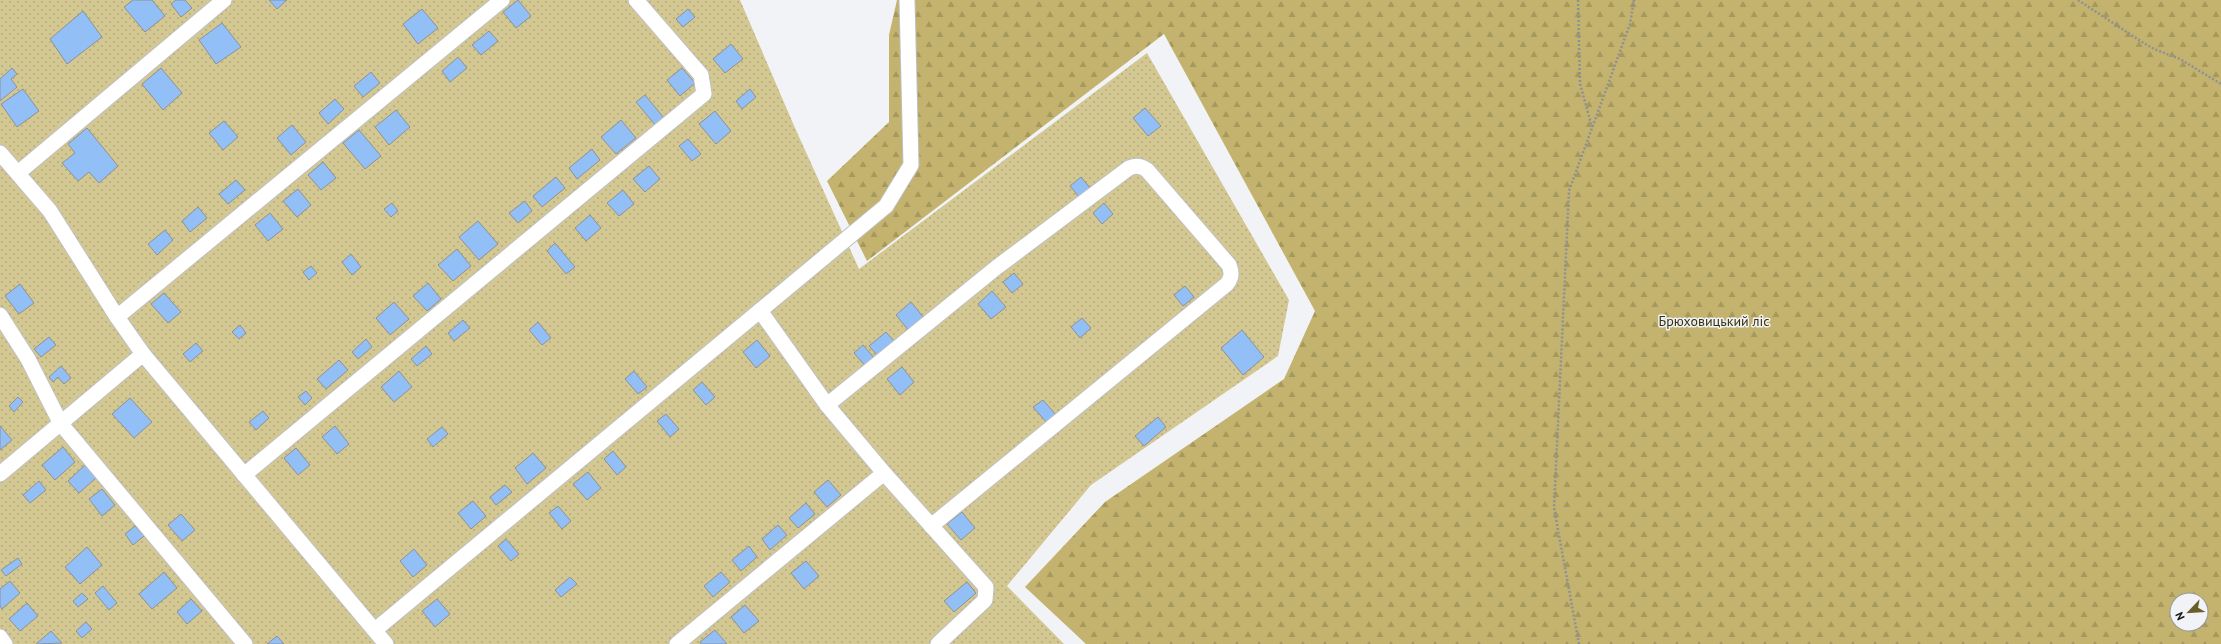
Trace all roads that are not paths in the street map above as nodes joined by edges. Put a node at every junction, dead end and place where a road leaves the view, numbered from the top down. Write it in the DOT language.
graph roads {
  1 [pos="224,0"];
  2 [pos="502,0"];
  3 [pos="636,0"];
  4 [pos="907,0"];
  5 [pos="0,153"];
  6 [pos="18,173"];
  7 [pos="761,312"];
  8 [pos="0,315"];
  9 [pos="117,317"];
  10 [pos="144,354"];
  11 [pos="828,405"];
  12 [pos="61,424"];
  13 [pos="884,473"];
  14 [pos="0,474"];
  15 [pos="244,475"];
  16 [pos="931,526"];
  17 [pos="375,630"];
  18 [pos="0,637"];
  19 [pos="5,644"];
  20 [pos="245,644"];
  21 [pos="386,644"];
  22 [pos="677,644"];
  23 [pos="938,644"];
  1 -- 6 [label="street"];
  2 -- 9 [label="street"];
  3 -- 15 [label="street"];
  4 -- 7 [label="street"];
  5 -- 6 [label="street"];
  6 -- 9 [label="street"];
  7 -- 11 [label="street"];
  7 -- 17 [label="street"];
  8 -- 12 [label="street"];
  9 -- 10 [label="street"];
  10 -- 12 [label="street"];
  10 -- 15 [label="street"];
  11 -- 13 [label="street"];
  11 -- 16 [label="street"];
  12 -- 14 [label="street"];
  12 -- 20 [label="street"];
  13 -- 16 [label="street"];
  13 -- 22 [label="street"];
  15 -- 17 [label="street"];
  16 -- 23 [label="street"];
  17 -- 21 [label="street"];
  18 -- 19 [label="street"];
}
